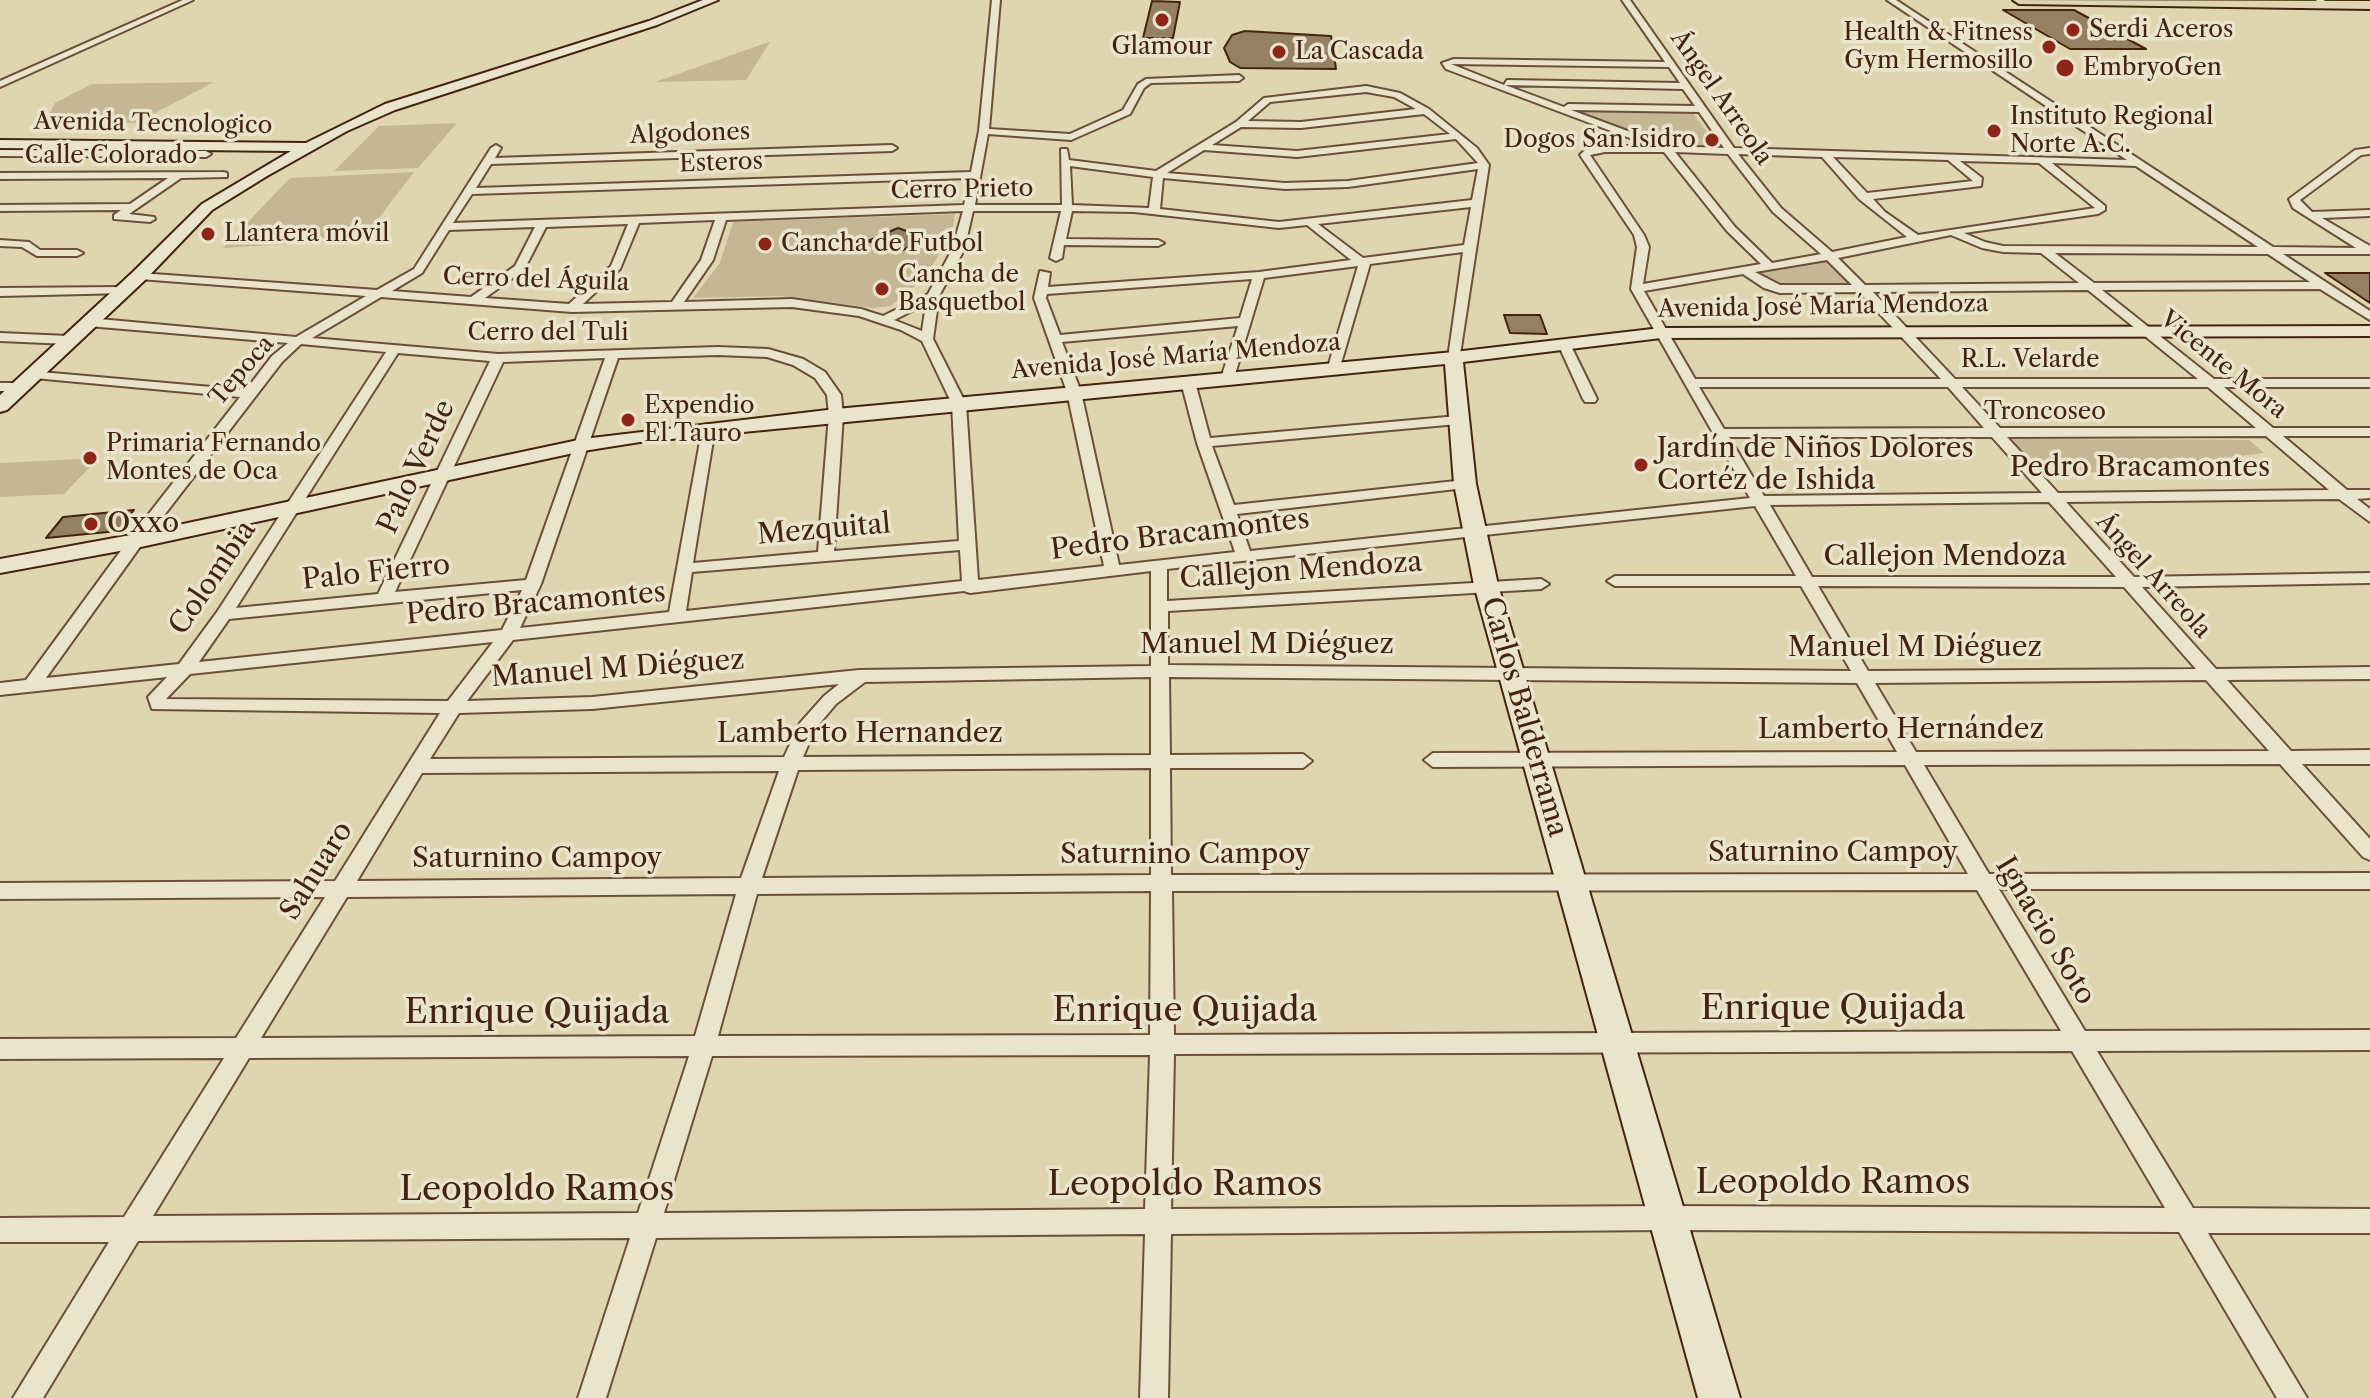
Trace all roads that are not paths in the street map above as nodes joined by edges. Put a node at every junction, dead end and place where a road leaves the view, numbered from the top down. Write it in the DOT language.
graph roads {
  1 [pos="189,0"];
  2 [pos="713,0"];
  3 [pos="996,0"];
  4 [pos="1626,0"];
  5 [pos="1891,0"];
  6 [pos="2019,0"];
  7 [pos="2299,0"];
  8 [pos="2321,0"];
  9 [pos="2370,4"];
  10 [pos="1669,65"];
  11 [pos="1239,78"];
  12 [pos="1492,83"];
  13 [pos="0,84"];
  14 [pos="457,86"];
  15 [pos="1684,86"];
  16 [pos="412,104"];
  17 [pos="1555,107"];
  18 [pos="1701,109"];
  19 [pos="1426,111"];
  20 [pos="1239,124"];
  21 [pos="984,131"];
  22 [pos="895,135"];
  23 [pos="1458,136"];
  24 [pos="0,144"];
  25 [pos="306,147"];
  26 [pos="1064,147"];
  27 [pos="1203,147"];
  28 [pos="892,148"];
  29 [pos="1667,149"];
  30 [pos="1728,150"];
  31 [pos="2370,151"];
  32 [pos="0,153"];
  33 [pos="492,155"];
  34 [pos="1826,155"];
  35 [pos="1952,159"];
  36 [pos="2043,161"];
  37 [pos="1065,162"];
  38 [pos="2138,163"];
  39 [pos="1484,165"];
  40 [pos="1158,174"];
  41 [pos="179,175"];
  42 [pos="223,175"];
  43 [pos="973,175"];
  44 [pos="0,176"];
  45 [pos="886,178"];
  46 [pos="471,191"];
  47 [pos="1863,197"];
  48 [pos="1476,203"];
  49 [pos="131,207"];
  50 [pos="0,208"];
  51 [pos="969,208"];
  52 [pos="1067,208"];
  53 [pos="217,209"];
  54 [pos="1154,211"];
  55 [pos="2370,213"];
  56 [pos="2310,215"];
  57 [pos="721,218"];
  58 [pos="150,219"];
  59 [pos="197,219"];
  60 [pos="635,220"];
  61 [pos="542,223"];
  62 [pos="1312,224"];
  63 [pos="446,227"];
  64 [pos="1952,231"];
  65 [pos="1915,238"];
  66 [pos="1061,242"];
  67 [pos="0,243"];
  68 [pos="1158,243"];
  69 [pos="2259,247"];
  70 [pos="1469,248"];
  71 [pos="2368,248"];
  72 [pos="2046,251"];
  73 [pos="2274,252"];
  74 [pos="77,253"];
  75 [pos="1830,256"];
  76 [pos="1056,258"];
  77 [pos="1364,262"];
  78 [pos="1769,266"];
  79 [pos="1744,270"];
  80 [pos="1044,273"];
  81 [pos="1259,275"];
  82 [pos="139,276"];
  83 [pos="2090,285"];
  84 [pos="2324,285"];
  85 [pos="1862,288"];
  86 [pos="1637,289"];
  87 [pos="123,291"];
  88 [pos="1042,291"];
  89 [pos="0,292"];
  90 [pos="371,295"];
  91 [pos="933,296"];
  92 [pos="472,302"];
  93 [pos="677,304"];
  94 [pos="572,308"];
  95 [pos="2370,316"];
  96 [pos="884,320"];
  97 [pos="1247,321"];
  98 [pos="88,322"];
  99 [pos="1905,331"];
  100 [pos="2146,331"];
  101 [pos="2370,331"];
  102 [pos="1661,333"];
  103 [pos="0,337"];
  104 [pos="927,339"];
  105 [pos="1055,339"];
  106 [pos="68,340"];
  107 [pos="299,340"];
  108 [pos="1564,344"];
  109 [pos="394,349"];
  110 [pos="612,356"];
  111 [pos="498,358"];
  112 [pos="1454,358"];
  113 [pos="1334,367"];
  114 [pos="34,374"];
  115 [pos="1228,378"];
  116 [pos="1188,382"];
  117 [pos="1952,382"];
  118 [pos="2210,382"];
  119 [pos="1690,383"];
  120 [pos="2370,383"];
  121 [pos="0,387"];
  122 [pos="20,387"];
  123 [pos="1074,392"];
  124 [pos="248,394"];
  125 [pos="1590,399"];
  126 [pos="959,404"];
  127 [pos="0,406"];
  128 [pos="836,415"];
  129 [pos="1458,420"];
  130 [pos="708,428"];
  131 [pos="2270,432"];
  132 [pos="2370,432"];
  133 [pos="1720,433"];
  134 [pos="1998,435"];
  135 [pos="1204,443"];
  136 [pos="583,445"];
  137 [pos="439,476"];
  138 [pos="1465,484"];
  139 [pos="2343,494"];
  140 [pos="2370,494"];
  141 [pos="2053,496"];
  142 [pos="1762,501"];
  143 [pos="295,506"];
  144 [pos="1228,510"];
  145 [pos="2370,517"];
  146 [pos="1472,531"];
  147 [pos="136,541"];
  148 [pos="968,545"];
  149 [pos="1244,555"];
  150 [pos="826,556"];
  151 [pos="1159,565"];
  152 [pos="0,566"];
  153 [pos="685,568"];
  154 [pos="1113,572"];
  155 [pos="2370,578"];
  156 [pos="1615,581"];
  157 [pos="2129,582"];
  158 [pos="1807,583"];
  159 [pos="533,584"];
  160 [pos="1541,584"];
  161 [pos="1486,585"];
  162 [pos="970,588"];
  163 [pos="384,599"];
  164 [pos="1160,606"];
  165 [pos="224,614"];
  166 [pos="676,618"];
  167 [pos="509,633"];
  168 [pos="185,669"];
  169 [pos="1161,671"];
  170 [pos="2370,673"];
  171 [pos="2211,674"];
  172 [pos="1512,675"];
  173 [pos="859,676"];
  174 [pos="1863,677"];
  175 [pos="31,686"];
  176 [pos="0,689"];
  177 [pos="166,707"];
  178 [pos="453,707"];
  179 [pos="2283,756"];
  180 [pos="2370,757"];
  181 [pos="1909,758"];
  182 [pos="1538,759"];
  183 [pos="1162,760"];
  184 [pos="1433,760"];
  185 [pos="1303,761"];
  186 [pos="791,763"];
  187 [pos="418,766"];
  188 [pos="2370,852"];
  189 [pos="1982,880"];
  190 [pos="2370,881"];
  191 [pos="1572,882"];
  192 [pos="1162,883"];
  193 [pos="749,885"];
  194 [pos="341,888"];
  195 [pos="0,891"];
  196 [pos="2370,1040"];
  197 [pos="2078,1041"];
  198 [pos="1162,1045"];
  199 [pos="1619,1045"];
  200 [pos="704,1046"];
  201 [pos="242,1048"];
  202 [pos="0,1049"];
  203 [pos="1667,1218"];
  204 [pos="2370,1221"];
  205 [pos="1160,1222"];
  206 [pos="2187,1222"];
  207 [pos="647,1226"];
  208 [pos="131,1228"];
  209 [pos="0,1230"];
  210 [pos="27,1398"];
  211 [pos="592,1398"];
  212 [pos="1154,1398"];
  213 [pos="1719,1398"];
  214 [pos="2293,1398"];
  1 -- 13 [label="street"];
  2 -- 14 [label="street"];
  3 -- 21 [label="street"];
  4 -- 10 [label="street, Ángel Arreola"];
  5 -- 38 [label="street"];
  6 -- 9 [label="main road"];
  7 -- 8 [label="main road"];
  8 -- 9 [label="main road"];
  10 -- 12 [label="street"];
  10 -- 15 [label="street, Ángel Arreola"];
  11 -- 21 [label="street"];
  12 -- 15 [label="street"];
  12 -- 17 [label="street"];
  14 -- 16 [label="street"];
  14 -- 25 [label="street"];
  15 -- 18 [label="street, Ángel Arreola"];
  16 -- 25 [label="street"];
  16 -- 53 [label="street"];
  17 -- 18 [label="street"];
  17 -- 29 [label="street"];
  18 -- 30 [label="street, Ángel Arreola"];
  19 -- 20 [label="street"];
  19 -- 20 [label="street"];
  19 -- 23 [label="street"];
  20 -- 27 [label="street"];
  21 -- 43 [label="street"];
  22 -- 28 [label="street"];
  23 -- 27 [label="street"];
  23 -- 39 [label="street"];
  24 -- 25 [label="street, Avenida Tecnologico"];
  25 -- 53 [label="street"];
  25 -- 59 [label="street"];
  26 -- 37 [label="street"];
  27 -- 40 [label="street"];
  28 -- 33 [label="street, Algodones"];
  28 -- 45 [label="street"];
  29 -- 30 [label="street"];
  29 -- 78 [label="street"];
  29 -- 86 [label="street"];
  30 -- 34 [label="street"];
  30 -- 75 [label="street, Ángel Arreola"];
  31 -- 56 [label="street"];
  32 -- 41 [label="street"];
  33 -- 46 [label="street, Tepoca"];
  34 -- 35 [label="street"];
  34 -- 47 [label="street"];
  35 -- 36 [label="street"];
  35 -- 47 [label="street"];
  36 -- 38 [label="street"];
  36 -- 64 [label="street"];
  37 -- 40 [label="street"];
  37 -- 52 [label="street"];
  38 -- 69 [label="street"];
  39 -- 40 [label="street"];
  39 -- 48 [label="street, Carlos Balderrama"];
  40 -- 54 [label="street"];
  41 -- 42 [label="street, Calle Colorado"];
  41 -- 44 [label="street, Calle Colorado"];
  41 -- 49 [label="street"];
  43 -- 45 [label="street, Esteros"];
  43 -- 51 [label="street"];
  45 -- 46 [label="street, Esteros"];
  46 -- 63 [label="street, Tepoca"];
  47 -- 65 [label="street"];
  48 -- 62 [label="street, Cerro Prieto"];
  48 -- 70 [label="street, Carlos Balderrama"];
  49 -- 50 [label="street"];
  49 -- 58 [label="street"];
  51 -- 52 [label="street, Cerro Prieto"];
  51 -- 57 [label="street, Cerro Prieto"];
  51 -- 91 [label="street"];
  52 -- 54 [label="street, Cerro Prieto"];
  52 -- 66 [label="street"];
  53 -- 59 [label="street"];
  54 -- 62 [label="street, Cerro Prieto"];
  55 -- 56 [label="street"];
  56 -- 71 [label="street"];
  57 -- 60 [label="street, Cerro Prieto"];
  57 -- 93 [label="street"];
  59 -- 82 [label="street"];
  60 -- 61 [label="street, Cerro Prieto"];
  60 -- 94 [label="street"];
  61 -- 63 [label="street, Cerro Prieto"];
  61 -- 92 [label="street"];
  62 -- 77 [label="street"];
  63 -- 90 [label="street, Tepoca"];
  64 -- 65 [label="street"];
  64 -- 72 [label="street"];
  65 -- 75 [label="street"];
  66 -- 68 [label="street"];
  66 -- 76 [label="street"];
  67 -- 74 [label="street"];
  69 -- 71 [label="street"];
  69 -- 72 [label="street"];
  69 -- 73 [label="street"];
  70 -- 77 [label="street"];
  70 -- 112 [label="street, Carlos Balderrama"];
  71 -- 73 [label="street"];
  72 -- 83 [label="street, Vicente Mora"];
  73 -- 84 [label="street"];
  75 -- 78 [label="street"];
  75 -- 85 [label="street, Ángel Arreola"];
  77 -- 81 [label="street"];
  77 -- 113 [label="street"];
  78 -- 79 [label="street"];
  79 -- 85 [label="street"];
  79 -- 86 [label="street"];
  80 -- 88 [label="street"];
  81 -- 88 [label="street"];
  81 -- 97 [label="street"];
  82 -- 87 [label="street"];
  82 -- 90 [label="street, Cerro del Águila"];
  83 -- 84 [label="street"];
  83 -- 85 [label="street"];
  83 -- 100 [label="street, Vicente Mora"];
  84 -- 95 [label="street"];
  85 -- 99 [label="street, Ángel Arreola"];
  86 -- 102 [label="street, Ignacio Soto"];
  87 -- 89 [label="street"];
  87 -- 98 [label="street"];
  88 -- 105 [label="street"];
  90 -- 92 [label="street, Cerro del Águila"];
  90 -- 107 [label="street, Tepoca"];
  91 -- 96 [label="street"];
  91 -- 104 [label="street"];
  92 -- 94 [label="street, Cerro del Águila"];
  93 -- 94 [label="street, Cerro del Águila"];
  93 -- 96 [label="street, Cerro del Águila"];
  96 -- 104 [label="street, Cerro del Águila"];
  97 -- 105 [label="street"];
  97 -- 115 [label="street"];
  98 -- 106 [label="street"];
  98 -- 107 [label="street, Cerro del Tuli"];
  99 -- 100 [label="street, Avenida José María Mendoza"];
  99 -- 102 [label="street, Avenida José María Mendoza"];
  99 -- 117 [label="street, Ángel Arreola"];
  100 -- 101 [label="street, Avenida José María Mendoza"];
  100 -- 118 [label="street, Vicente Mora"];
  102 -- 108 [label="street, Avenida José María Mendoza"];
  102 -- 119 [label="street, Ignacio Soto"];
  103 -- 106 [label="street"];
  104 -- 126 [label="street"];
  105 -- 123 [label="street"];
  106 -- 114 [label="street"];
  107 -- 109 [label="street, Cerro del Tuli"];
  107 -- 124 [label="street, Tepoca"];
  108 -- 112 [label="street, Avenida José María Mendoza"];
  108 -- 125 [label="street"];
  109 -- 111 [label="street, Cerro del Tuli"];
  109 -- 143 [label="street, Colombia"];
  110 -- 111 [label="street, Cerro del Tuli"];
  110 -- 128 [label="street, Cerro del Tuli"];
  110 -- 136 [label="street, Sahuaro"];
  111 -- 137 [label="street, Palo Verde"];
  112 -- 113 [label="street, Avenida José María Mendoza"];
  112 -- 129 [label="street, Carlos Balderrama"];
  113 -- 115 [label="street, Avenida José María Mendoza"];
  114 -- 122 [label="street"];
  114 -- 124 [label="street"];
  115 -- 116 [label="street, Avenida José María Mendoza"];
  116 -- 123 [label="street, Avenida José María Mendoza"];
  116 -- 135 [label="street"];
  117 -- 118 [label="street, R.L. Velarde"];
  117 -- 119 [label="street, R.L. Velarde"];
  117 -- 134 [label="street, Ángel Arreola"];
  118 -- 120 [label="street, R.L. Velarde"];
  118 -- 131 [label="street, Vicente Mora"];
  119 -- 133 [label="street, Ignacio Soto"];
  121 -- 122 [label="street"];
  122 -- 127 [label="street"];
  123 -- 126 [label="street, Avenida José María Mendoza"];
  123 -- 154 [label="street"];
  124 -- 147 [label="street, Tepoca"];
  126 -- 128 [label="street, Avenida José María Mendoza"];
  126 -- 148 [label="street"];
  128 -- 130 [label="street, Avenida José María Mendoza"];
  128 -- 150 [label="street, Cerro del Tuli"];
  129 -- 135 [label="street"];
  129 -- 138 [label="street, Carlos Balderrama"];
  130 -- 136 [label="street, Avenida José María Mendoza"];
  130 -- 153 [label="street"];
  131 -- 132 [label="street, Troncoseo"];
  131 -- 134 [label="street, Troncoseo"];
  131 -- 139 [label="street, Vicente Mora"];
  133 -- 134 [label="street, Troncoseo"];
  133 -- 142 [label="street, Ignacio Soto"];
  134 -- 141 [label="street, Ángel Arreola"];
  135 -- 144 [label="street"];
  136 -- 137 [label="street, Avenida José María Mendoza"];
  136 -- 159 [label="street, Sahuaro"];
  137 -- 143 [label="street, Avenida José María Mendoza"];
  137 -- 163 [label="street, Palo Verde"];
  138 -- 144 [label="street"];
  138 -- 146 [label="street, Carlos Balderrama"];
  139 -- 140 [label="street, Pedro Bracamontes"];
  139 -- 141 [label="street, Pedro Bracamontes"];
  139 -- 145 [label="street, Vicente Mora"];
  141 -- 142 [label="street, Pedro Bracamontes"];
  141 -- 157 [label="street, Ángel Arreola"];
  142 -- 146 [label="street, Pedro Bracamontes"];
  142 -- 158 [label="street, Ignacio Soto"];
  143 -- 147 [label="street, Avenida José María Mendoza"];
  143 -- 165 [label="street, Colombia"];
  144 -- 149 [label="street"];
  146 -- 149 [label="street, Pedro Bracamontes"];
  146 -- 161 [label="street, Carlos Balderrama"];
  147 -- 152 [label="street, Avenida José María Mendoza"];
  147 -- 175 [label="street, Tepoca"];
  148 -- 150 [label="street, Mezquital"];
  148 -- 162 [label="street"];
  149 -- 151 [label="street, Pedro Bracamontes"];
  150 -- 153 [label="street, Mezquital"];
  151 -- 154 [label="street, Pedro Bracamontes"];
  151 -- 164 [label="street"];
  153 -- 166 [label="street"];
  154 -- 162 [label="street, Pedro Bracamontes"];
  155 -- 157 [label="street, Callejon Mendoza"];
  156 -- 158 [label="street, Callejon Mendoza"];
  157 -- 158 [label="street, Callejon Mendoza"];
  157 -- 171 [label="street, Ángel Arreola"];
  158 -- 174 [label="street, Ignacio Soto"];
  159 -- 163 [label="street, Palo Fierro"];
  159 -- 167 [label="street, Sahuaro"];
  160 -- 161 [label="street, Callejon Mendoza"];
  161 -- 164 [label="street, Callejon Mendoza"];
  161 -- 172 [label="street, Carlos Balderrama"];
  162 -- 166 [label="street, Pedro Bracamontes"];
  163 -- 165 [label="street, Palo Fierro"];
  164 -- 169 [label="street"];
  165 -- 168 [label="street, Colombia"];
  166 -- 167 [label="street, Pedro Bracamontes"];
  167 -- 168 [label="street, Pedro Bracamontes"];
  167 -- 178 [label="street, Sahuaro"];
  168 -- 175 [label="street, Pedro Bracamontes"];
  168 -- 177 [label="street, Colombia"];
  169 -- 172 [label="street, Manuel M Diéguez"];
  169 -- 173 [label="street, Manuel M Diéguez"];
  169 -- 183 [label="street"];
  170 -- 171 [label="street, Manuel M Diéguez"];
  171 -- 174 [label="street, Manuel M Diéguez"];
  171 -- 179 [label="street, Ángel Arreola"];
  172 -- 174 [label="street, Manuel M Diéguez"];
  172 -- 182 [label="street, Carlos Balderrama"];
  173 -- 178 [label="street, Manuel M Diéguez"];
  173 -- 186 [label="street"];
  174 -- 181 [label="street, Ignacio Soto"];
  175 -- 176 [label="street, Pedro Bracamontes"];
  177 -- 178 [label="street, Manuel M Diéguez"];
  178 -- 187 [label="street, Sahuaro"];
  179 -- 180 [label="street, Lamberto Hernández"];
  179 -- 181 [label="street, Lamberto Hernández"];
  179 -- 188 [label="street, Ángel Arreola"];
  181 -- 182 [label="street, Lamberto Hernández"];
  181 -- 189 [label="street, Ignacio Soto"];
  182 -- 184 [label="street, Lamberto Hernández"];
  182 -- 191 [label="street, Carlos Balderrama"];
  183 -- 185 [label="street, Lamberto Hernandez"];
  183 -- 186 [label="street, Lamberto Hernandez"];
  183 -- 192 [label="street"];
  186 -- 187 [label="street, Lamberto Hernandez"];
  186 -- 193 [label="street"];
  187 -- 194 [label="street, Sahuaro"];
  189 -- 190 [label="street, Saturnino Campoy"];
  189 -- 191 [label="street, Saturnino Campoy"];
  189 -- 197 [label="street, Ignacio Soto"];
  191 -- 192 [label="street, Saturnino Campoy"];
  191 -- 199 [label="street, Carlos Balderrama"];
  192 -- 193 [label="street, Saturnino Campoy"];
  192 -- 198 [label="street"];
  193 -- 194 [label="street, Saturnino Campoy"];
  193 -- 200 [label="street"];
  194 -- 195 [label="street, Saturnino Campoy"];
  194 -- 201 [label="street, Sahuaro"];
  196 -- 197 [label="street, Enrique Quijada"];
  197 -- 199 [label="street, Enrique Quijada"];
  197 -- 206 [label="street, Ignacio Soto"];
  198 -- 199 [label="street, Enrique Quijada"];
  198 -- 200 [label="street, Enrique Quijada"];
  198 -- 205 [label="street"];
  199 -- 203 [label="street, Carlos Balderrama"];
  200 -- 201 [label="street, Enrique Quijada"];
  200 -- 207 [label="street"];
  201 -- 202 [label="street, Enrique Quijada"];
  201 -- 208 [label="street, Sahuaro"];
  203 -- 205 [label="street, Leopoldo Ramos"];
  203 -- 206 [label="street, Leopoldo Ramos"];
  203 -- 213 [label="street, Carlos Balderrama"];
  204 -- 206 [label="street, Leopoldo Ramos"];
  205 -- 207 [label="street, Leopoldo Ramos"];
  205 -- 212 [label="street"];
  206 -- 214 [label="street, Ignacio Soto"];
  207 -- 208 [label="street, Leopoldo Ramos"];
  207 -- 211 [label="street"];
  208 -- 209 [label="street, Leopoldo Ramos"];
  208 -- 210 [label="street, Sahuaro"];
}
